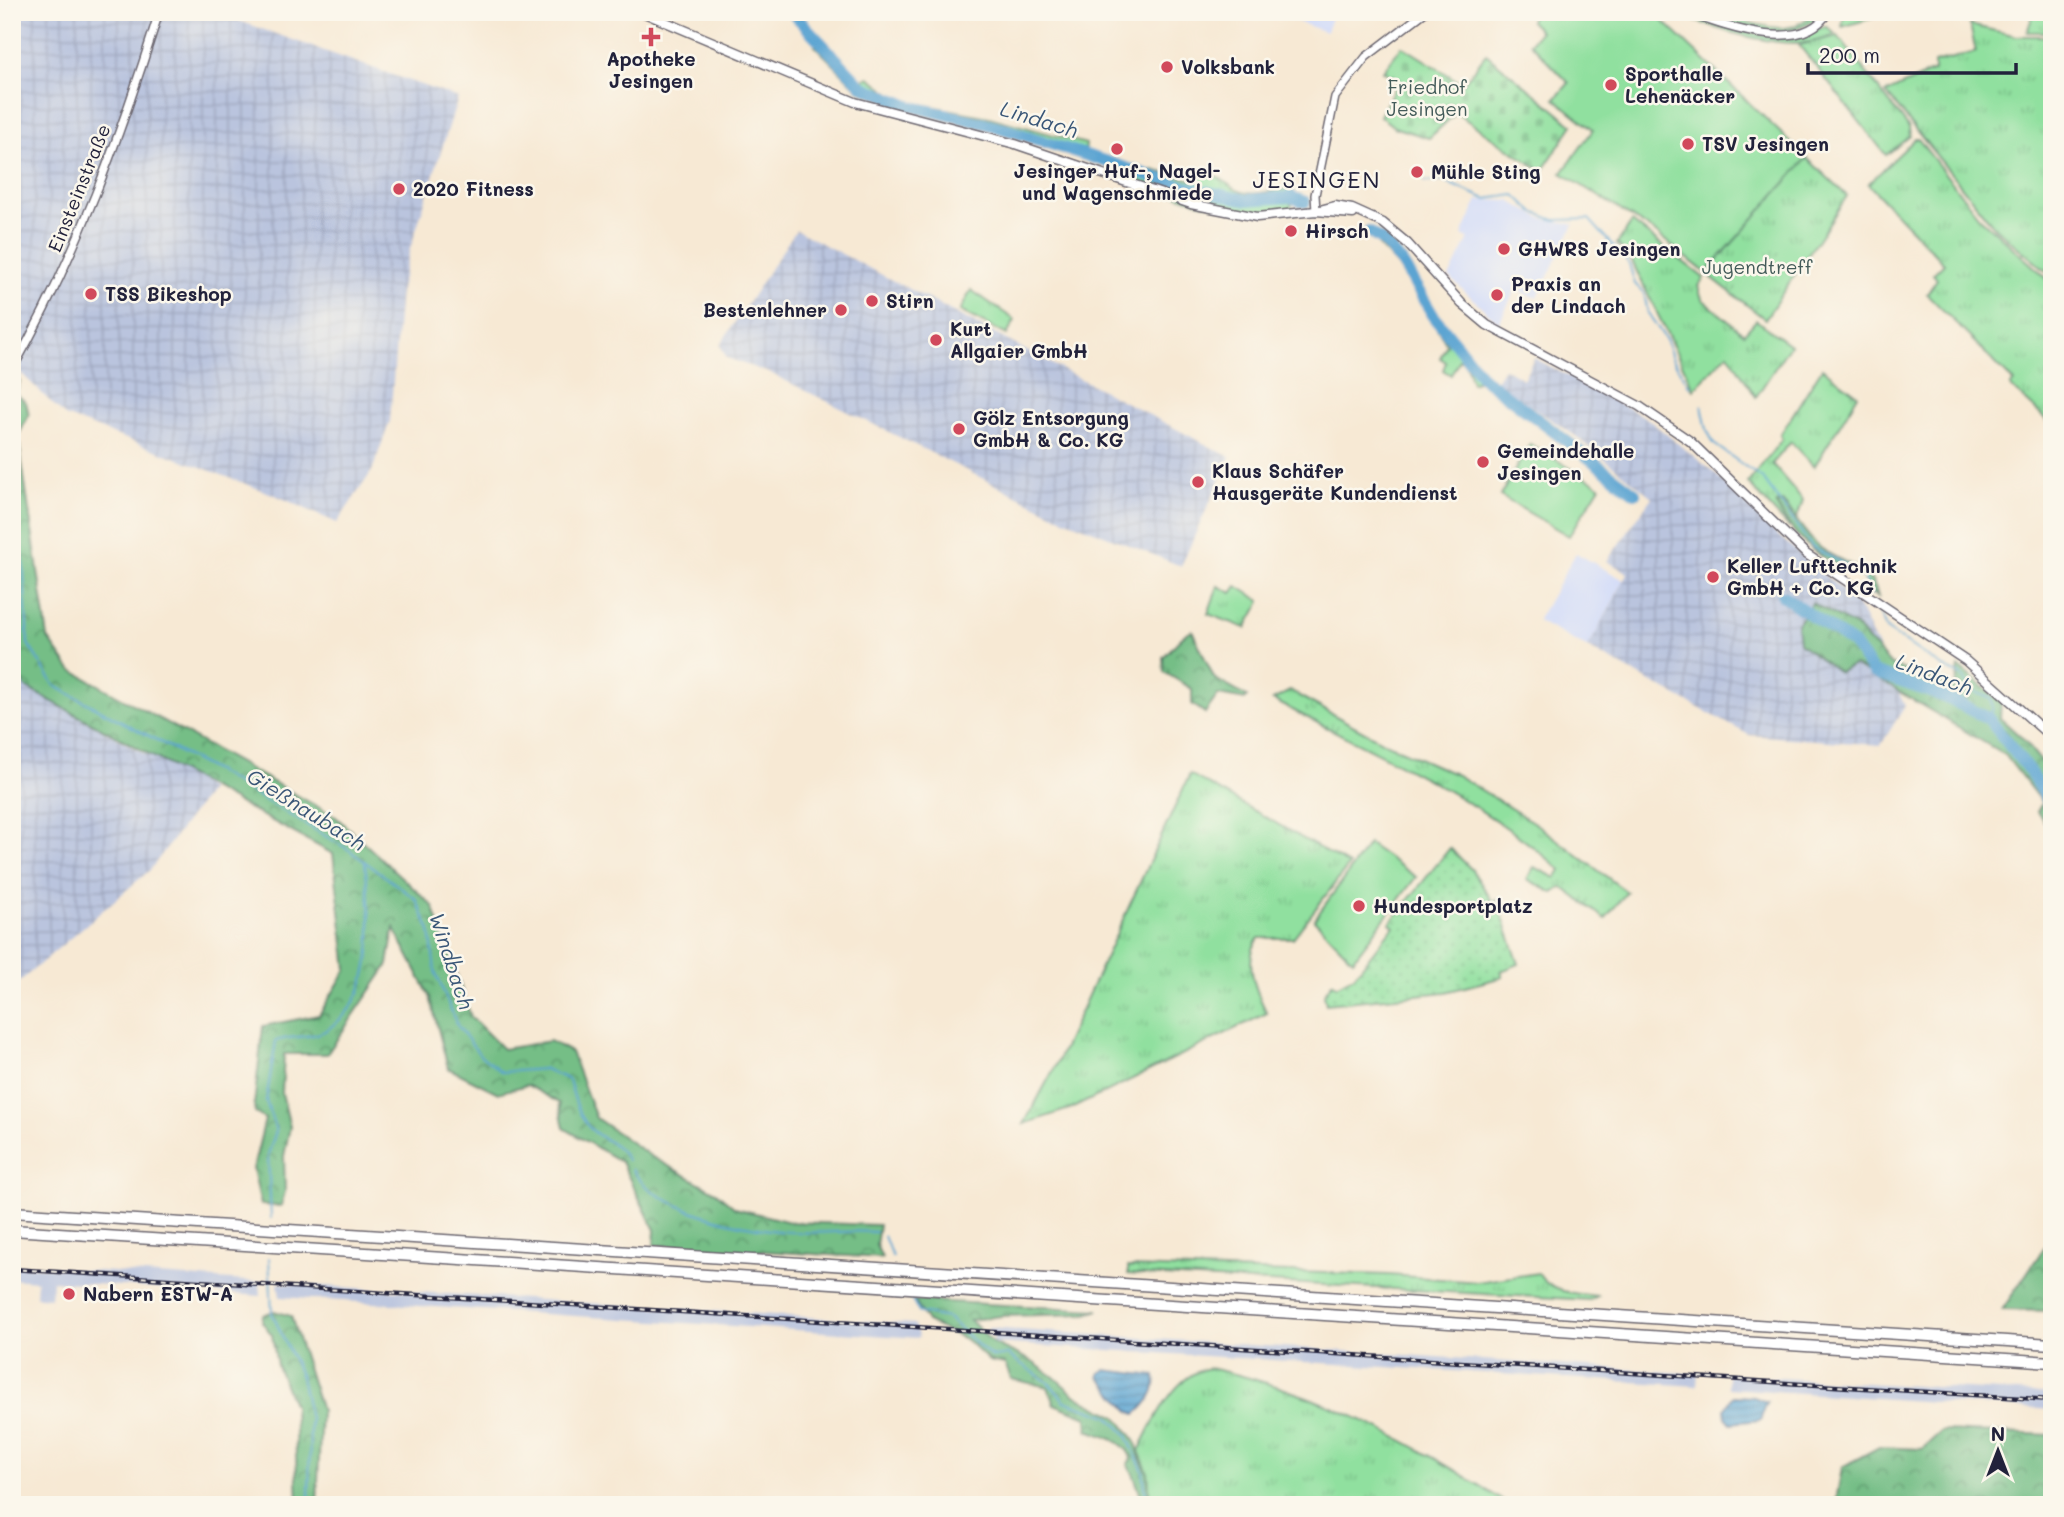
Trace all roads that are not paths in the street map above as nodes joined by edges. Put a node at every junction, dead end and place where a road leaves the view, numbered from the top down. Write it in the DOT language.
graph roads {
  1 [pos="159,12"];
  2 [pos="642,12"];
  3 [pos="1425,12"];
  4 [pos="1685,12"];
  5 [pos="1827,15"];
  6 [pos="1316,211"];
  7 [pos="12,370"];
  8 [pos="2052,738"];
  9 [pos="12,1212"];
  10 [pos="12,1230"];
  11 [pos="2052,1344"];
  12 [pos="2052,1362"];
  1 -- 7 [label="street, Einsteinstraße"];
  2 -- 6 [label="main road"];
  3 -- 6 [label="street"];
  4 -- 5 [label="street"];
  6 -- 8 [label="main road"];
  9 -- 11 [label="highway"];
  10 -- 12 [label="highway"];
}
